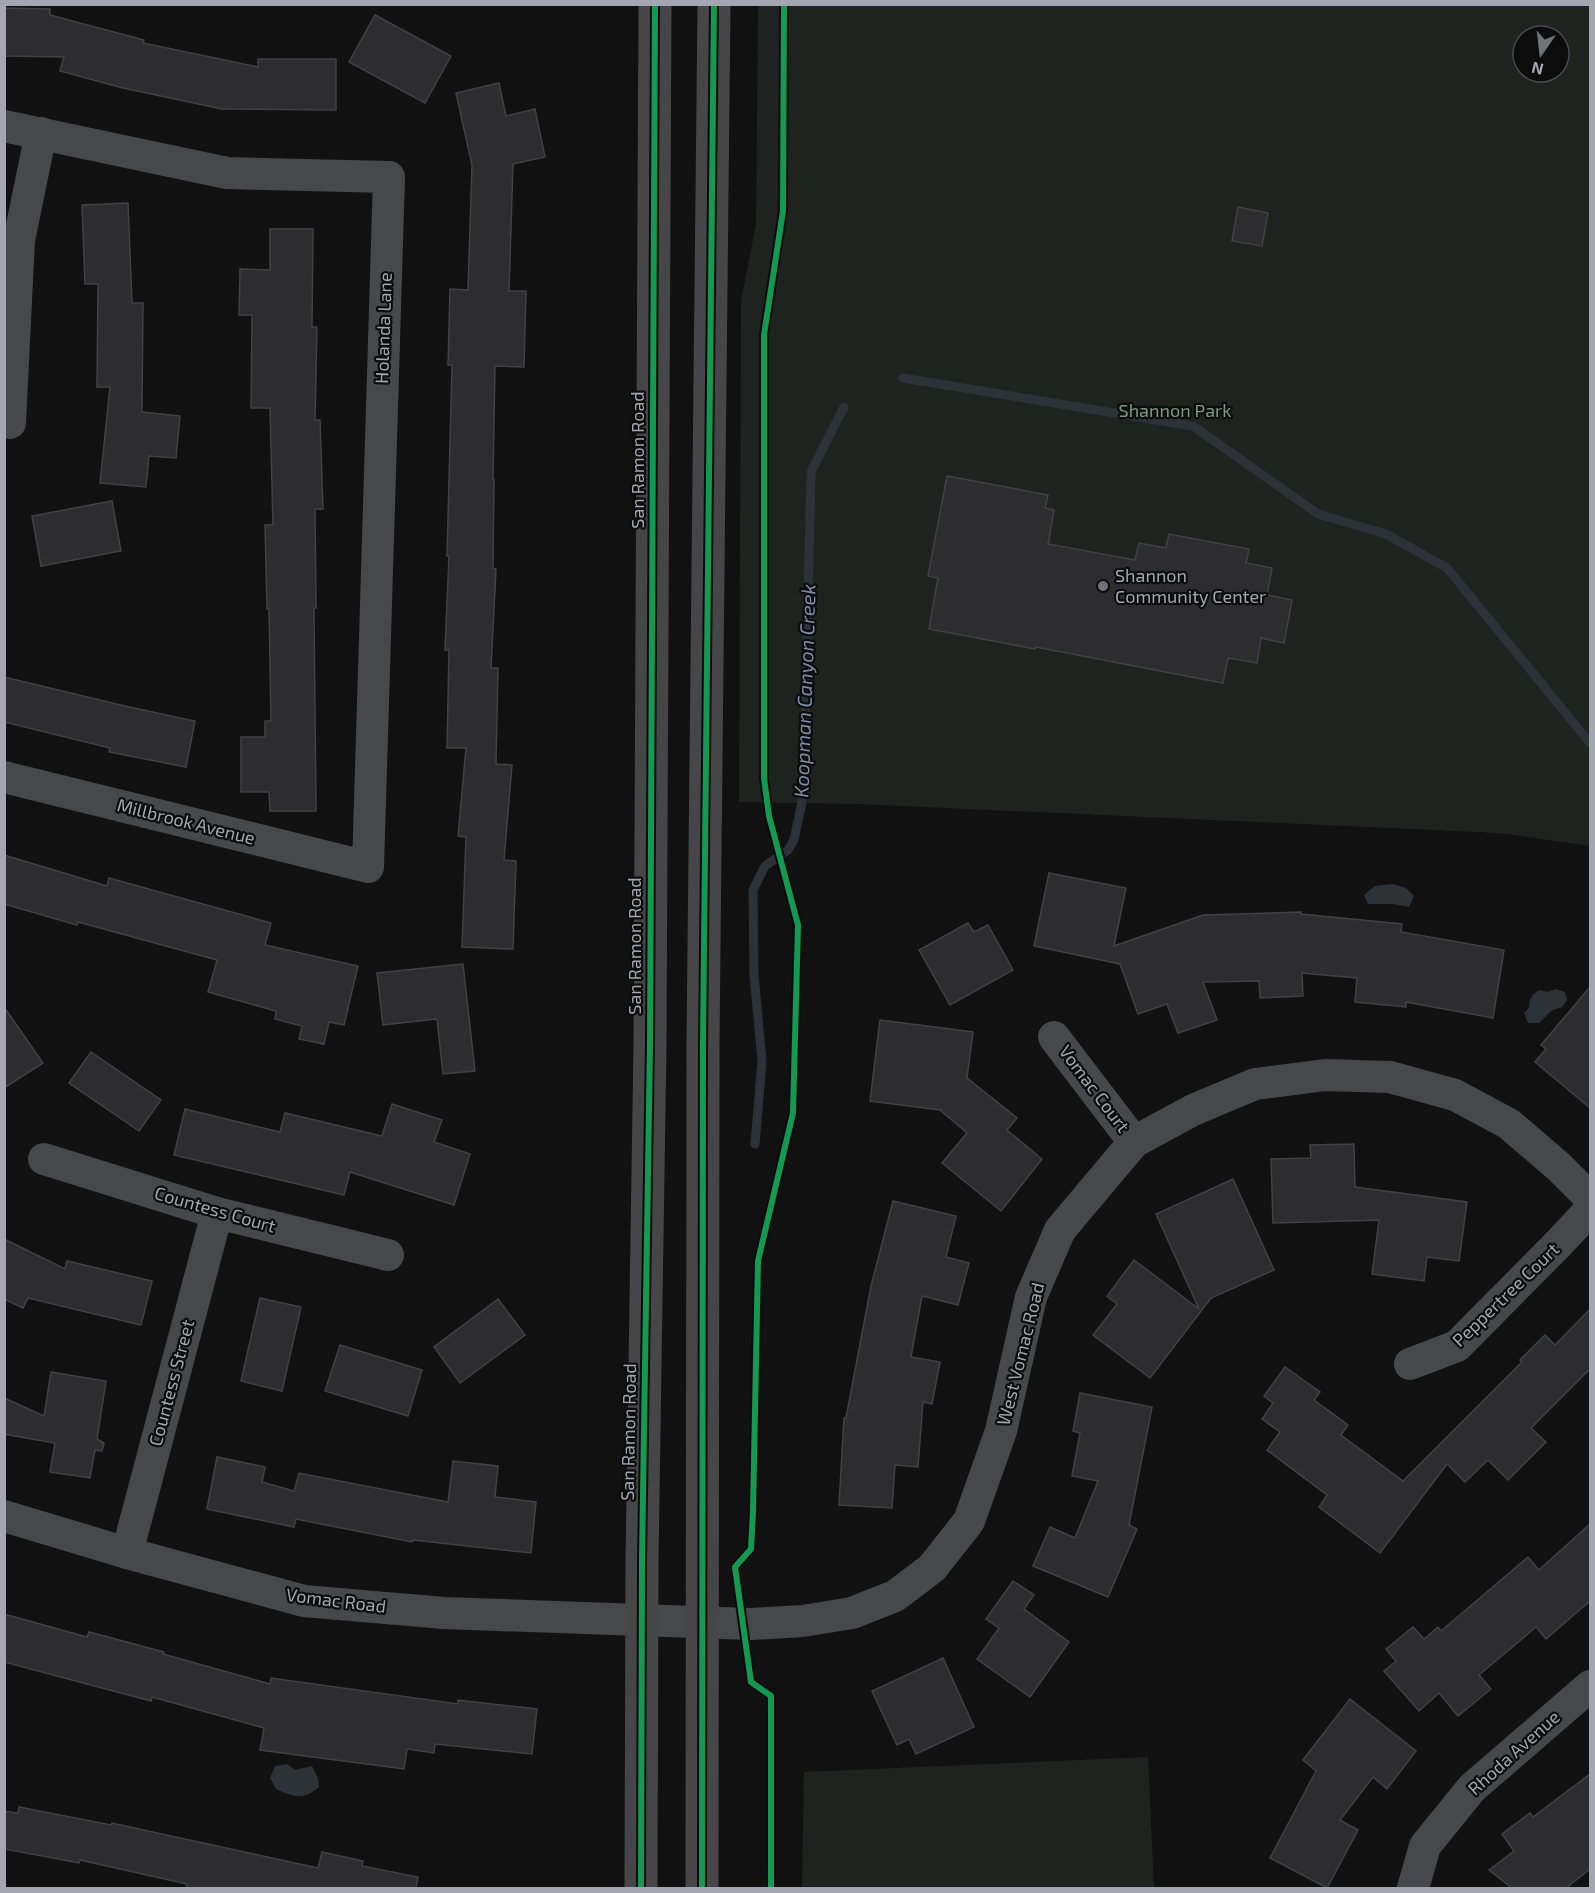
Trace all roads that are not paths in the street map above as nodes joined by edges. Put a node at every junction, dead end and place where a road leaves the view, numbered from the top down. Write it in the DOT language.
graph roads {
  1 [pos="655,4"];
  2 [pos="714,4"];
  3 [pos="4,126"];
  4 [pos="41,133"];
  5 [pos="10,423"];
  6 [pos="4,777"];
  7 [pos="368,867"];
  8 [pos="1054,1037"];
  9 [pos="1134,1142"];
  10 [pos="45,1159"];
  11 [pos="1590,1198"];
  12 [pos="1590,1210"];
  13 [pos="217,1213"];
  14 [pos="388,1255"];
  15 [pos="1410,1364"];
  16 [pos="4,1516"];
  17 [pos="127,1553"];
  18 [pos="642,1620"];
  19 [pos="703,1622"];
  20 [pos="1590,1686"];
  21 [pos="641,1888"];
  22 [pos="702,1888"];
  23 [pos="1413,1888"];
  1 -- 18 [label="main road, San Ramon Road"];
  2 -- 19 [label="main road"];
  3 -- 4 [label="street, Holanda Lane"];
  4 -- 5 [label="street"];
  4 -- 7 [label="street, Holanda Lane"];
  6 -- 7 [label="street, Millbrook Avenue"];
  8 -- 9 [label="street, Vomac Court"];
  9 -- 11 [label="street, West Vomac Road"];
  9 -- 19 [label="street, West Vomac Road"];
  10 -- 13 [label="street, Countess Court"];
  12 -- 15 [label="street, Peppertree Court"];
  13 -- 14 [label="street, Countess Court"];
  13 -- 17 [label="street, Countess Street"];
  16 -- 17 [label="street, Vomac Road"];
  17 -- 18 [label="street, Vomac Road"];
  18 -- 19 [label="street, West Vomac Road"];
  18 -- 21 [label="main road, San Ramon Road"];
  19 -- 22 [label="main road"];
  20 -- 23 [label="street, Rhoda Avenue"];
}
